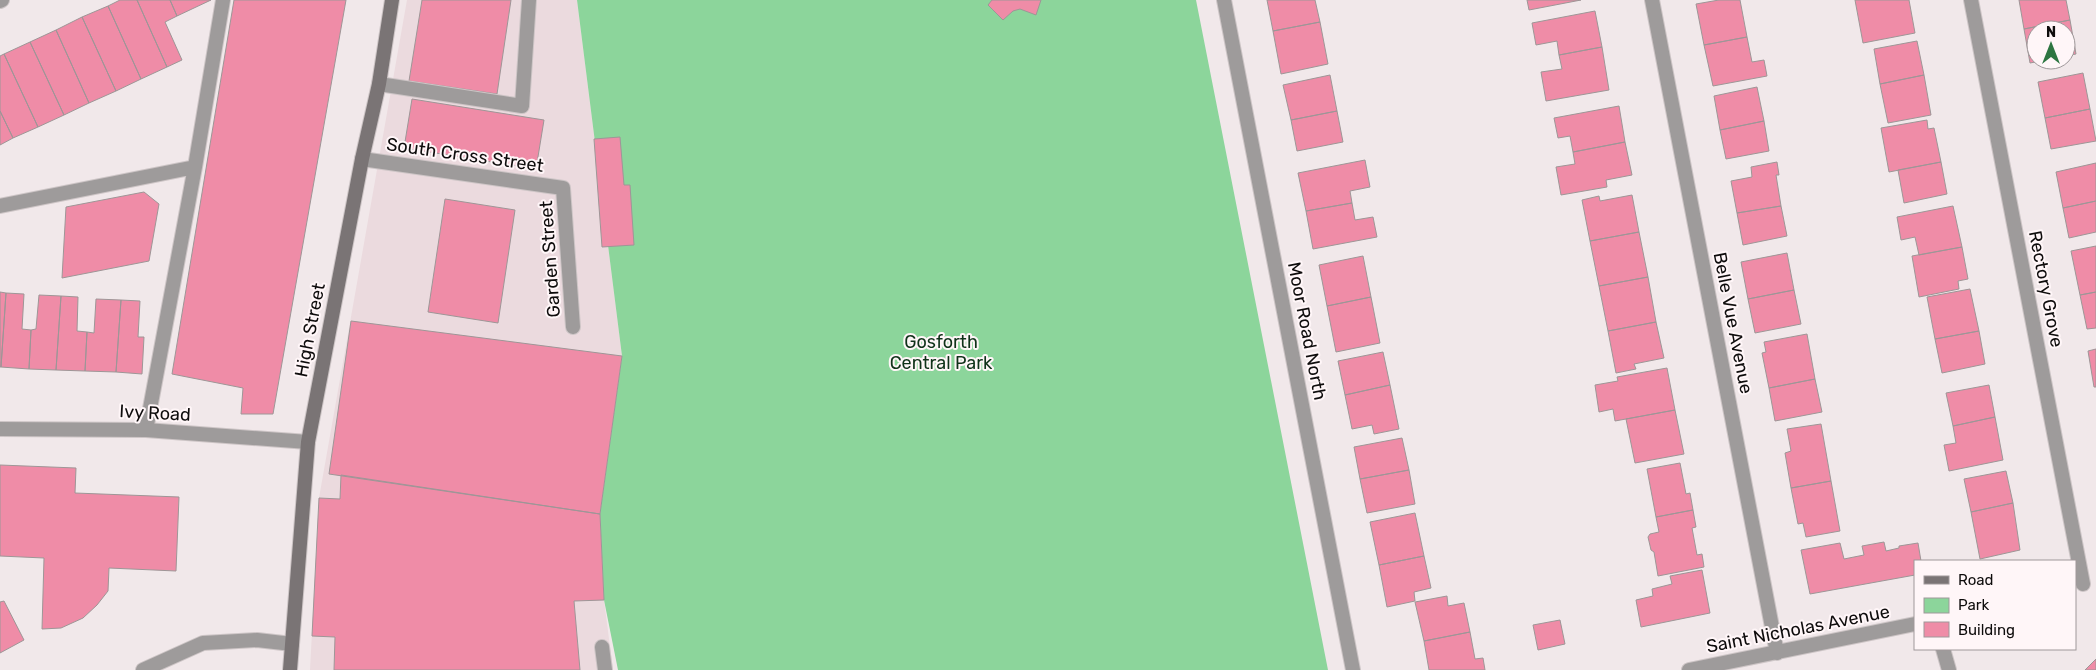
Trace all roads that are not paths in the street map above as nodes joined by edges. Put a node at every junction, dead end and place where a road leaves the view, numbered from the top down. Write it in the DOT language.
graph roads {
  1 [pos="223,0"];
  2 [pos="392,0"];
  3 [pos="529,0"];
  4 [pos="1224,0"];
  5 [pos="1652,0"];
  6 [pos="1972,0"];
  7 [pos="379,84"];
  8 [pos="362,159"];
  9 [pos="195,167"];
  10 [pos="563,188"];
  11 [pos="0,206"];
  12 [pos="573,327"];
  13 [pos="0,429"];
  14 [pos="146,430"];
  15 [pos="308,442"];
  16 [pos="2085,584"];
  17 [pos="1914,624"];
  18 [pos="292,644"];
  19 [pos="602,646"];
  20 [pos="1943,650"];
  21 [pos="1776,653"];
  22 [pos="143,670"];
  23 [pos="290,670"];
  24 [pos="605,670"];
  25 [pos="1353,670"];
  26 [pos="1689,670"];
  27 [pos="1948,670"];
  1 -- 9 [label="street"];
  2 -- 7 [label="main road, High Street"];
  3 -- 7 [label="street"];
  4 -- 25 [label="street, Moor Road North"];
  5 -- 21 [label="street, Belle Vue Avenue"];
  6 -- 16 [label="street, Rectory Grove"];
  7 -- 8 [label="main road, High Street"];
  8 -- 10 [label="street, South Cross Street"];
  8 -- 15 [label="main road, High Street"];
  9 -- 11 [label="street"];
  9 -- 14 [label="street"];
  10 -- 12 [label="street, Garden Street"];
  13 -- 14 [label="street, Ivy Road"];
  14 -- 15 [label="street, Ivy Road"];
  15 -- 18 [label="main road, High Street"];
  17 -- 21 [label="street, Saint Nicholas Avenue"];
  18 -- 22 [label="street"];
  18 -- 23 [label="main road, High Street"];
  19 -- 24 [label="street"];
  20 -- 27 [label="street"];
  21 -- 26 [label="street, Saint Nicholas Avenue"];
}
